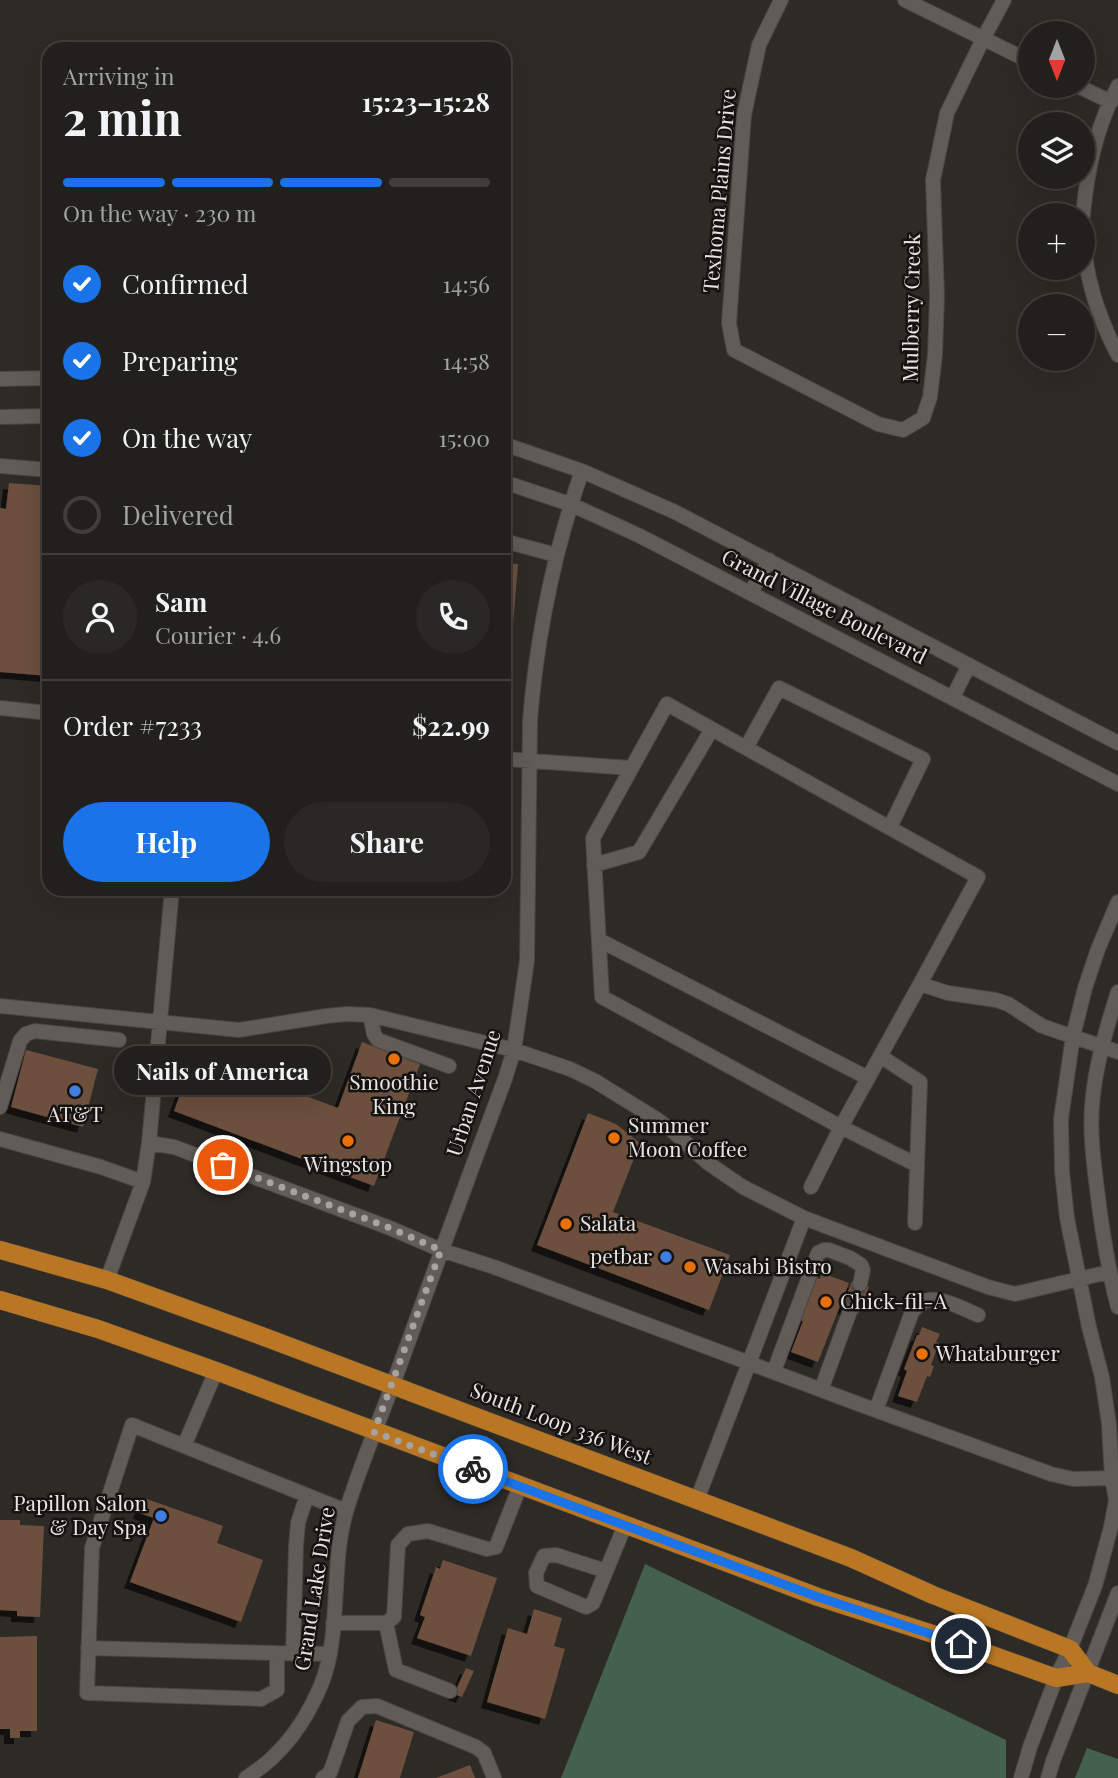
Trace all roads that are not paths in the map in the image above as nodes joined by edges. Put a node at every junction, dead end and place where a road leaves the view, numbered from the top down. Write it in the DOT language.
graph roads {
  1 [pos="781,0"];
  2 [pos="905,0"];
  3 [pos="1004,0"];
  4 [pos="983,39"];
  5 [pos="1018,56"];
  6 [pos="1118,86"];
  7 [pos="1096,95"];
  8 [pos="1111,102"];
  9 [pos="1084,203"];
  10 [pos="1089,280"];
  11 [pos="734,350"];
  12 [pos="1118,355"];
  13 [pos="0,379"];
  14 [pos="42,379"];
  15 [pos="42,416"];
  16 [pos="0,417"];
  17 [pos="511,446"];
  18 [pos="0,466"];
  19 [pos="42,469"];
  20 [pos="582,471"];
  21 [pos="511,484"];
  22 [pos="570,504"];
  23 [pos="511,543"];
  24 [pos="556,555"];
  25 [pos="769,560"];
  26 [pos="751,592"];
  27 [pos="969,666"];
  28 [pos="953,697"];
  29 [pos="0,708"];
  30 [pos="42,712"];
  31 [pos="712,729"];
  32 [pos="1118,743"];
  33 [pos="746,748"];
  34 [pos="511,759"];
  35 [pos="529,760"];
  36 [pos="631,768"];
  37 [pos="1118,784"];
  38 [pos="890,827"];
  39 [pos="594,865"];
  40 [pos="171,896"];
  41 [pos="1118,902"];
  42 [pos="599,940"];
  43 [pos="920,984"];
  44 [pos="1118,992"];
  45 [pos="0,1006"];
  46 [pos="370,1015"];
  47 [pos="160,1022"];
  48 [pos="1073,1036"];
  49 [pos="119,1040"];
  50 [pos="1102,1047"];
  51 [pos="514,1050"];
  52 [pos="1118,1052"];
  53 [pos="880,1056"];
  54 [pos="449,1066"];
  55 [pos="869,1078"];
  56 [pos="0,1107"];
  57 [pos="841,1127"];
  58 [pos="0,1139"];
  59 [pos="149,1143"];
  60 [pos="917,1165"];
  61 [pos="143,1182"];
  62 [pos="811,1187"];
  63 [pos="804,1218"];
  64 [pos="915,1223"];
  65 [pos="0,1250"];
  66 [pos="441,1250"];
  67 [pos="1109,1272"];
  68 [pos="1079,1279"];
  69 [pos="107,1280"];
  70 [pos="860,1284"];
  71 [pos="0,1300"];
  72 [pos="1118,1307"];
  73 [pos="850,1311"];
  74 [pos="978,1315"];
  75 [pos="749,1362"];
  76 [pos="216,1371"];
  77 [pos="774,1371"];
  78 [pos="393,1385"];
  79 [pos="821,1390"];
  80 [pos="876,1410"];
  81 [pos="374,1432"];
  82 [pos="184,1446"];
  83 [pos="1112,1478"];
  84 [pos="520,1486"];
  85 [pos="307,1495"];
  86 [pos="697,1500"];
  87 [pos="346,1511"];
  88 [pos="625,1525"];
  89 [pos="606,1572"];
  90 [pos="1118,1593"];
  91 [pos="333,1623"];
  92 [pos="386,1623"];
  93 [pos="89,1648"];
  94 [pos="1070,1649"];
  95 [pos="277,1653"];
  96 [pos="293,1654"];
  97 [pos="329,1654"];
  98 [pos="1088,1674"];
  99 [pos="1056,1678"];
  100 [pos="1118,1685"];
  101 [pos="450,1691"];
  102 [pos="246,1778"];
  103 [pos="323,1778"];
  104 [pos="494,1778"];
  105 [pos="1021,1778"];
  106 [pos="1048,1778"];
  1 -- 11 [label="street, Texhoma Plains Drive"];
  2 -- 4 [label="street"];
  3 -- 4 [label="street"];
  4 -- 5 [label="street"];
  4 -- 11 [label="street, Mulberry Creek"];
  6 -- 8 [label="street"];
  7 -- 8 [label="street"];
  8 -- 9 [label="street"];
  10 -- 12 [label="street"];
  13 -- 14 [label="street"];
  15 -- 16 [label="street"];
  17 -- 20 [label="street, Grand Village Boulevard"];
  18 -- 19 [label="street"];
  20 -- 22 [label="street, Urban Avenue"];
  20 -- 25 [label="street, Grand Village Boulevard"];
  21 -- 22 [label="street, Grand Village Boulevard"];
  22 -- 24 [label="street, Urban Avenue"];
  22 -- 26 [label="street, Grand Village Boulevard"];
  23 -- 24 [label="street"];
  24 -- 35 [label="street, Urban Avenue"];
  25 -- 26 [label="street"];
  25 -- 27 [label="street, Grand Village Boulevard"];
  26 -- 28 [label="street, Grand Village Boulevard"];
  27 -- 28 [label="street"];
  27 -- 32 [label="street, Grand Village Boulevard"];
  28 -- 37 [label="street, Grand Village Boulevard"];
  29 -- 30 [label="street"];
  31 -- 33 [label="street"];
  31 -- 36 [label="street"];
  31 -- 39 [label="street"];
  33 -- 38 [label="street"];
  33 -- 38 [label="street"];
  34 -- 35 [label="street"];
  35 -- 36 [label="street"];
  35 -- 51 [label="street, Urban Avenue"];
  36 -- 39 [label="street"];
  38 -- 43 [label="street"];
  39 -- 42 [label="street"];
  40 -- 47 [label="street"];
  41 -- 48 [label="street"];
  42 -- 55 [label="street"];
  42 -- 57 [label="street"];
  43 -- 48 [label="street"];
  43 -- 53 [label="street"];
  44 -- 50 [label="street"];
  45 -- 47 [label="street"];
  46 -- 47 [label="street"];
  46 -- 51 [label="street"];
  46 -- 54 [label="street"];
  47 -- 59 [label="street"];
  48 -- 50 [label="street"];
  48 -- 68 [label="street"];
  49 -- 56 [label="street"];
  50 -- 52 [label="street"];
  50 -- 67 [label="street"];
  51 -- 63 [label="street"];
  51 -- 66 [label="street, Urban Avenue"];
  53 -- 55 [label="street"];
  53 -- 60 [label="street"];
  55 -- 57 [label="street"];
  57 -- 60 [label="street"];
  57 -- 62 [label="street"];
  58 -- 61 [label="street"];
  59 -- 61 [label="street"];
  59 -- 66 [label="street"];
  60 -- 64 [label="street"];
  61 -- 69 [label="street"];
  63 -- 68 [label="street"];
  63 -- 75 [label="street"];
  65 -- 69 [label="main road, South Loop 336 West"];
  66 -- 75 [label="street"];
  66 -- 78 [label="street, Urban Avenue"];
  67 -- 68 [label="street"];
  67 -- 72 [label="street"];
  68 -- 83 [label="street"];
  69 -- 78 [label="main road, South Loop 336 West"];
  70 -- 77 [label="street"];
  71 -- 76 [label="main road"];
  73 -- 79 [label="street"];
  74 -- 80 [label="street"];
  75 -- 77 [label="street"];
  75 -- 86 [label="street"];
  76 -- 81 [label="main road"];
  76 -- 82 [label="street"];
  77 -- 79 [label="street"];
  78 -- 81 [label="street, Grand Lake Drive"];
  78 -- 86 [label="main road, South Loop 336 West"];
  79 -- 80 [label="street"];
  80 -- 83 [label="street"];
  81 -- 84 [label="main road"];
  81 -- 87 [label="street, Grand Lake Drive"];
  82 -- 85 [label="street"];
  82 -- 93 [label="street"];
  83 -- 94 [label="street"];
  84 -- 88 [label="main road"];
  84 -- 92 [label="street"];
  85 -- 87 [label="street"];
  85 -- 96 [label="street"];
  86 -- 94 [label="main road, South Loop 336 West"];
  87 -- 91 [label="street, Grand Lake Drive"];
  88 -- 89 [label="street"];
  88 -- 99 [label="main road"];
  89 -- 89 [label="street"];
  90 -- 98 [label="street"];
  91 -- 92 [label="street"];
  91 -- 97 [label="street, Grand Lake Drive"];
  92 -- 101 [label="street"];
  93 -- 95 [label="street"];
  93 -- 95 [label="street"];
  94 -- 98 [label="main road"];
  94 -- 99 [label="street"];
  95 -- 96 [label="street"];
  96 -- 97 [label="street"];
  97 -- 102 [label="street, Grand Lake Drive"];
  98 -- 99 [label="main road"];
  98 -- 100 [label="main road"];
  98 -- 106 [label="street"];
  99 -- 105 [label="street"];
  103 -- 104 [label="street"];
}
